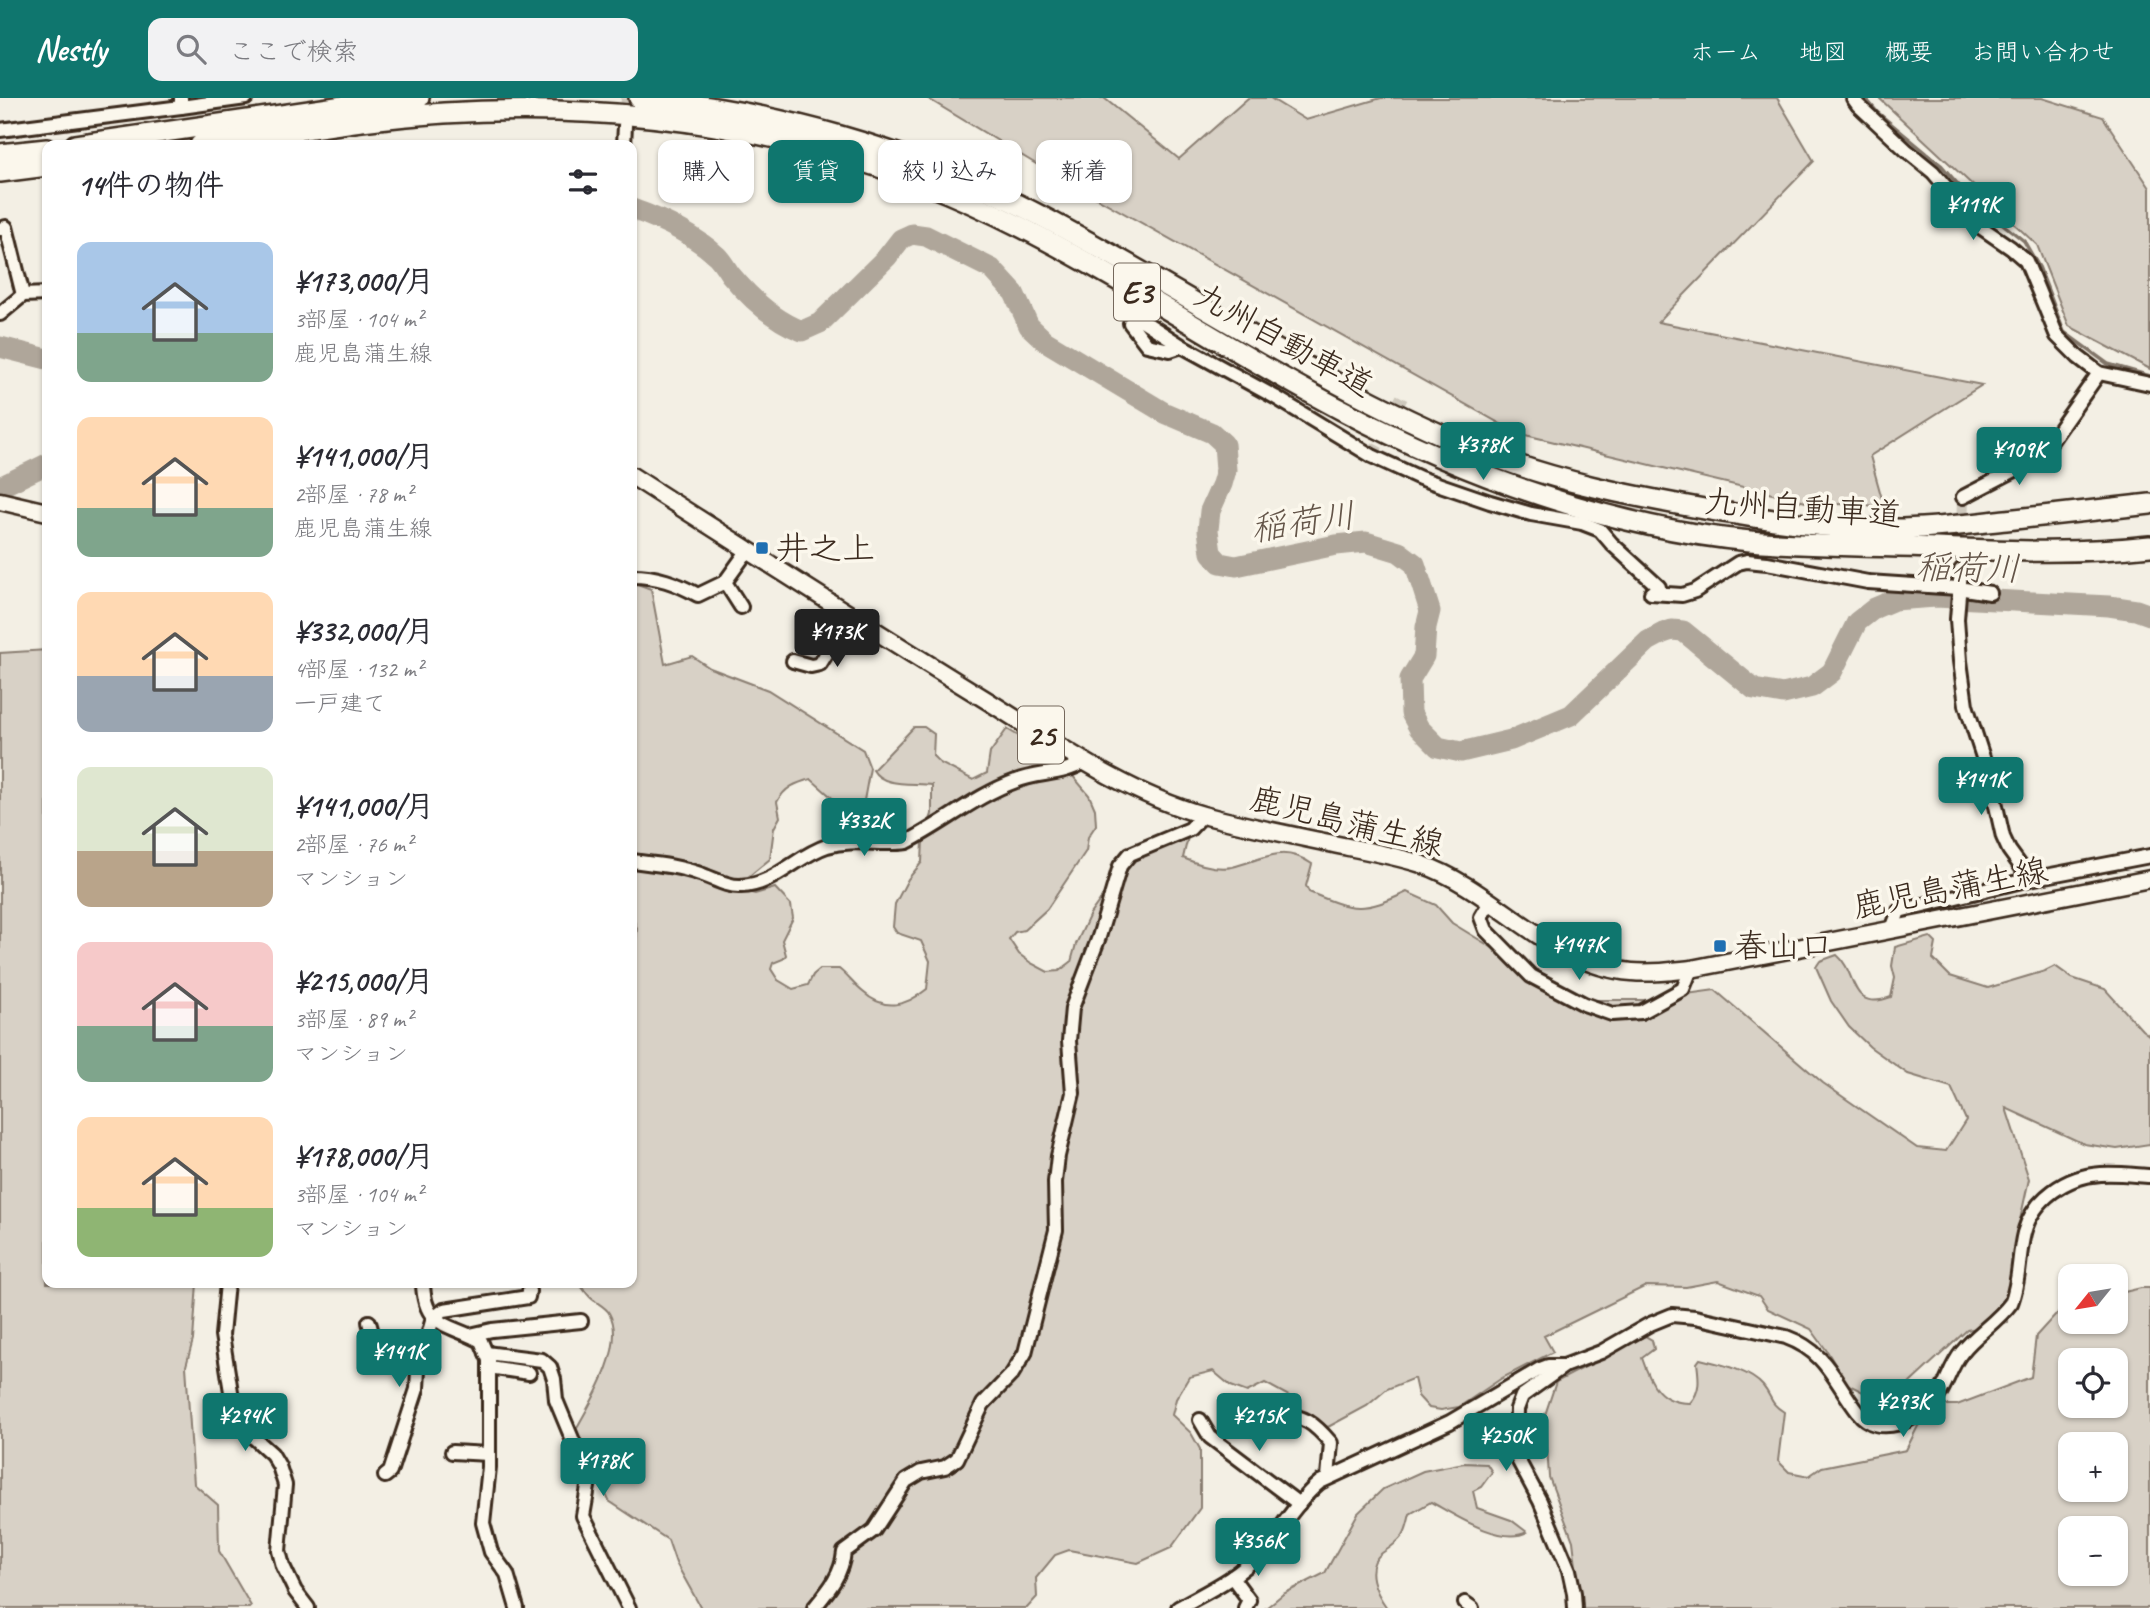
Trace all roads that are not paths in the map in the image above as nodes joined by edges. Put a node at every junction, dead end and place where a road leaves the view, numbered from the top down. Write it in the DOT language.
graph roads {
  1 [pos="246,98"];
  2 [pos="419,98"];
  3 [pos="639,98"];
  4 [pos="1853,98"];
  5 [pos="181,103"];
  6 [pos="625,125"];
  7 [pos="0,130"];
  8 [pos="109,140"];
  9 [pos="235,140"];
  10 [pos="624,140"];
  11 [pos="42,150"];
  12 [pos="0,154"];
  13 [pos="42,167"];
  14 [pos="0,172"];
  15 [pos="0,229"];
  16 [pos="42,294"];
  17 [pos="23,295"];
  18 [pos="0,314"];
  19 [pos="1182,346"];
  20 [pos="2099,373"];
  21 [pos="2150,384"];
  22 [pos="637,480"];
  23 [pos="1963,497"];
  24 [pos="0,501"];
  25 [pos="2150,504"];
  26 [pos="42,511"];
  27 [pos="2150,546"];
  28 [pos="748,550"];
  29 [pos="1961,570"];
  30 [pos="637,576"];
  31 [pos="725,582"];
  32 [pos="1958,589"];
  33 [pos="1990,593"];
  34 [pos="741,607"];
  35 [pos="851,614"];
  36 [pos="793,661"];
  37 [pos="1084,762"];
  38 [pos="1203,815"];
  39 [pos="2150,856"];
  40 [pos="637,862"];
  41 [pos="2030,879"];
  42 [pos="2150,879"];
  43 [pos="1490,902"];
  44 [pos="1892,929"];
  45 [pos="1691,969"];
  46 [pos="2150,1176"];
  47 [pos="227,1288"];
  48 [pos="423,1288"];
  49 [pos="529,1291"];
  50 [pos="433,1318"];
  51 [pos="581,1321"];
  52 [pos="369,1322"];
  53 [pos="470,1335"];
  54 [pos="419,1350"];
  55 [pos="486,1353"];
  56 [pos="1564,1366"];
  57 [pos="489,1367"];
  58 [pos="529,1373"];
  59 [pos="1279,1415"];
  60 [pos="1200,1420"];
  61 [pos="452,1452"];
  62 [pos="489,1454"];
  63 [pos="385,1476"];
  64 [pos="1328,1477"];
  65 [pos="1299,1504"];
  66 [pos="1232,1577"];
  67 [pos="309,1608"];
  68 [pos="517,1608"];
  69 [pos="629,1608"];
  70 [pos="814,1608"];
  71 [pos="1178,1608"];
  72 [pos="1245,1608"];
  73 [pos="1575,1608"];
  1 -- 5 [label="street"];
  2 -- 8 [label="highway"];
  3 -- 25 [label="highway, 九州自動車道 / E3"];
  4 -- 20 [label="street"];
  5 -- 7 [label="street"];
  6 -- 10 [label="street"];
  9 -- 27 [label="highway, 九州自動車道 / E3"];
  11 -- 12 [label="highway"];
  13 -- 14 [label="highway"];
  15 -- 17 [label="street"];
  16 -- 17 [label="street"];
  17 -- 18 [label="street"];
  19 -- 32 [label="street"];
  20 -- 21 [label="street"];
  20 -- 23 [label="street"];
  22 -- 28 [label="main road, 鹿児島蒲生線 / 25"];
  24 -- 26 [label="main road"];
  28 -- 31 [label="street"];
  28 -- 35 [label="main road, 鹿児島蒲生線 / 25"];
  29 -- 32 [label="street"];
  30 -- 31 [label="street"];
  31 -- 34 [label="street"];
  32 -- 33 [label="street"];
  32 -- 41 [label="street"];
  35 -- 36 [label="street"];
  35 -- 37 [label="main road, 鹿児島蒲生線 / 25"];
  37 -- 38 [label="main road, 鹿児島蒲生線 / 25"];
  37 -- 40 [label="street"];
  38 -- 43 [label="main road, 鹿児島蒲生線 / 25"];
  38 -- 70 [label="street"];
  39 -- 41 [label="street"];
  41 -- 44 [label="street"];
  42 -- 44 [label="main road, 鹿児島蒲生線 / 25"];
  43 -- 45 [label="main road, 鹿児島蒲生線 / 25"];
  43 -- 45 [label="street"];
  44 -- 45 [label="main road, 鹿児島蒲生線 / 25"];
  46 -- 56 [label="street"];
  47 -- 67 [label="street"];
  48 -- 50 [label="street"];
  49 -- 50 [label="street"];
  50 -- 53 [label="street"];
  50 -- 54 [label="street"];
  51 -- 53 [label="street"];
  52 -- 54 [label="street"];
  53 -- 55 [label="street"];
  54 -- 63 [label="street"];
  55 -- 57 [label="street"];
  55 -- 69 [label="street"];
  56 -- 64 [label="street"];
  56 -- 73 [label="street"];
  57 -- 58 [label="street"];
  57 -- 62 [label="street"];
  59 -- 64 [label="street"];
  60 -- 65 [label="street"];
  61 -- 62 [label="street"];
  62 -- 68 [label="street"];
  64 -- 65 [label="street"];
  65 -- 66 [label="street"];
  66 -- 71 [label="street"];
  66 -- 72 [label="street"];
}
